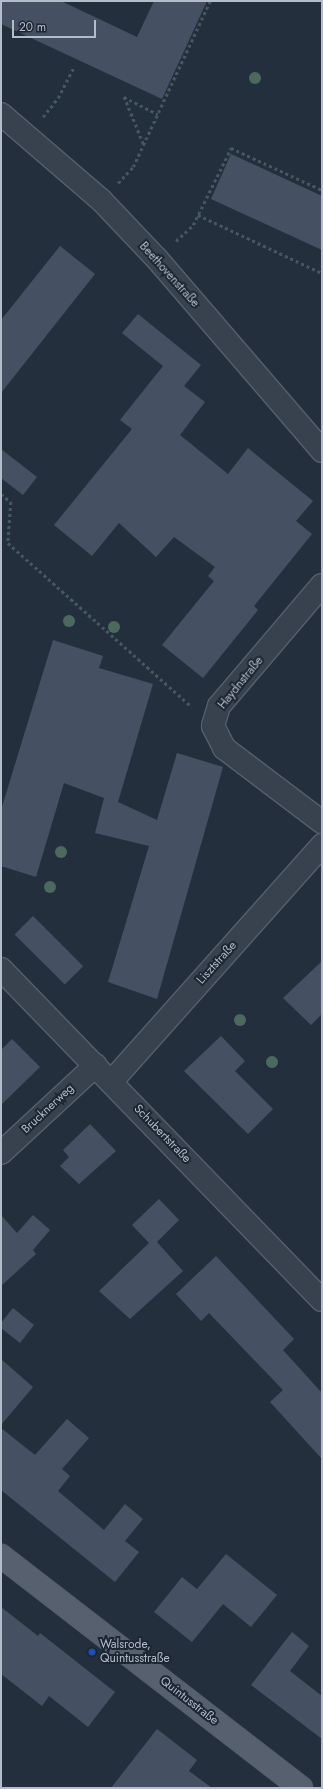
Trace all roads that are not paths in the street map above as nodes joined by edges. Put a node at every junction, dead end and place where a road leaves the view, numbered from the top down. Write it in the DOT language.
graph roads {
  1 [pos="1,114"];
  2 [pos="322,451"];
  3 [pos="322,585"];
  4 [pos="322,822"];
  5 [pos="322,845"];
  6 [pos="1,969"];
  7 [pos="96,1065"];
  8 [pos="112,1081"];
  9 [pos="1,1153"];
  10 [pos="322,1300"];
  11 [pos="1,1556"];
  12 [pos="301,1788"];
  1 -- 2 [label="street, Beethovenstraße"];
  3 -- 4 [label="street, Haydnstraße"];
  5 -- 8 [label="street, Lisztstraße"];
  6 -- 7 [label="street, Schubertstraße"];
  7 -- 8 [label="street, Schubertstraße"];
  7 -- 9 [label="street, Brucknerweg"];
  8 -- 10 [label="street, Schubertstraße"];
  11 -- 12 [label="main road, Quintusstraße"];
}
